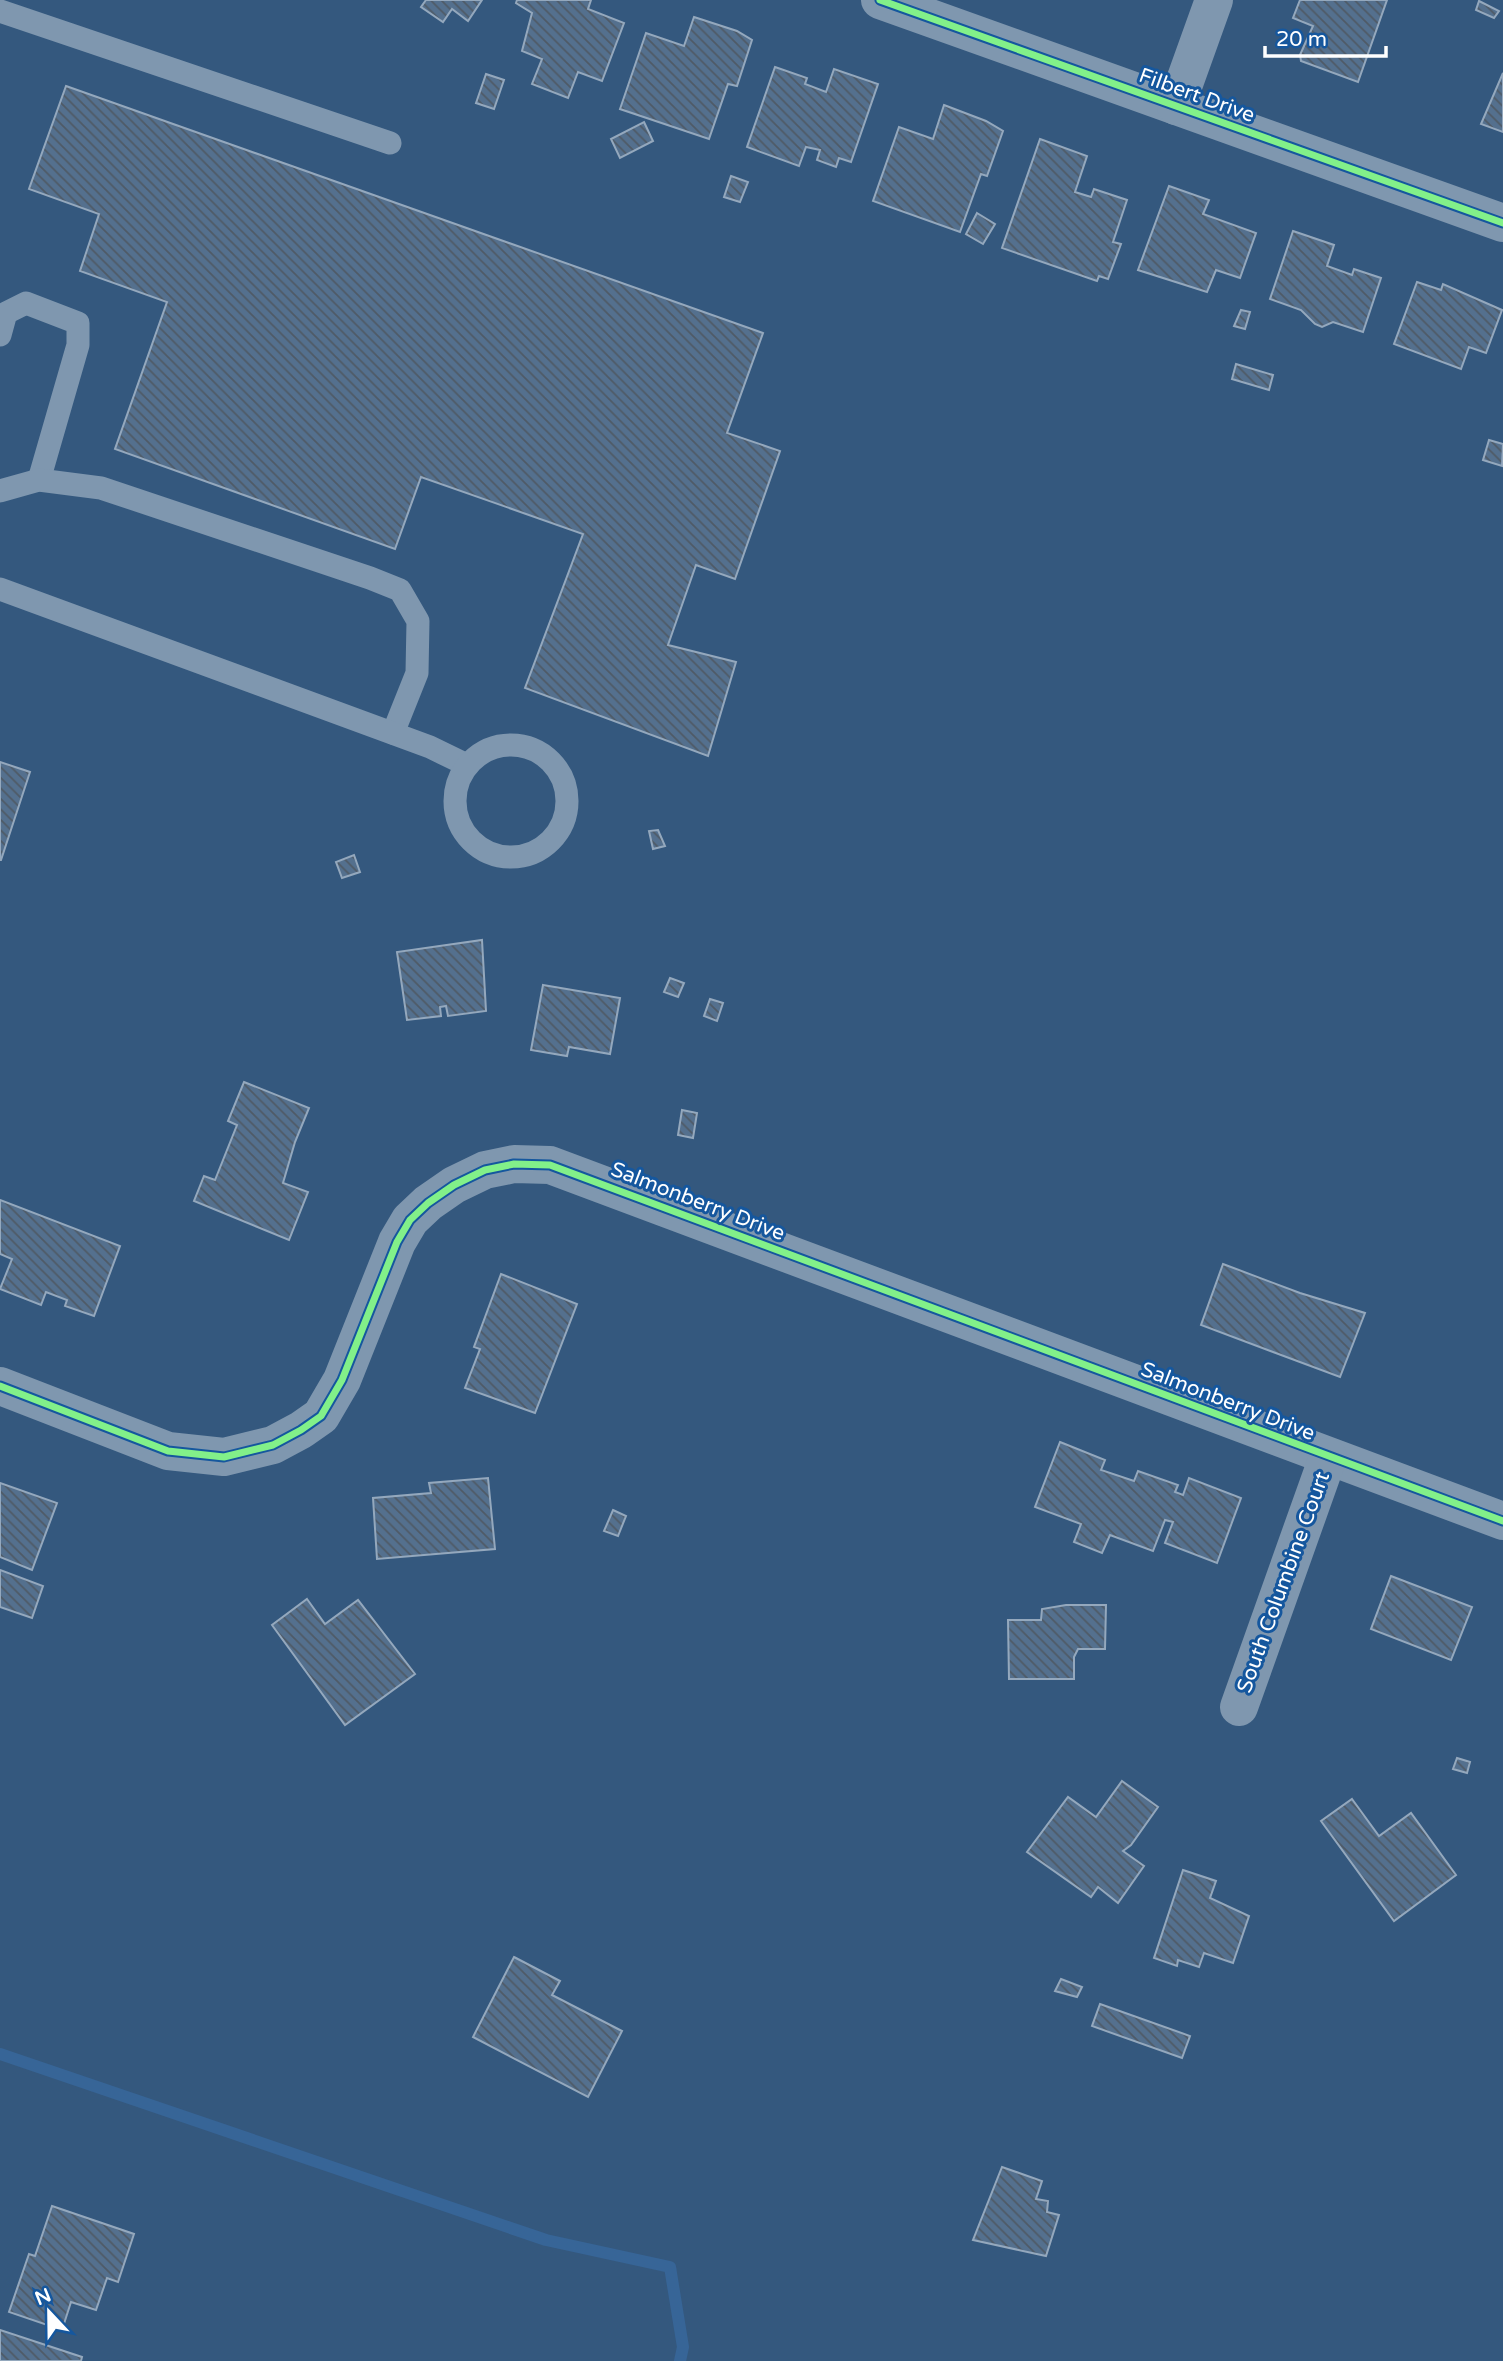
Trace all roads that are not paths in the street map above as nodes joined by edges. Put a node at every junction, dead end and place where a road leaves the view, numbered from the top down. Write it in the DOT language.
graph roads {
  1 [pos="880,0"];
  2 [pos="1214,0"];
  3 [pos="0,11"];
  4 [pos="1176,106"];
  5 [pos="390,143"];
  6 [pos="1503,223"];
  7 [pos="0,335"];
  8 [pos="39,480"];
  9 [pos="0,491"];
  10 [pos="0,589"];
  11 [pos="393,733"];
  12 [pos="467,765"];
  13 [pos="0,1386"];
  14 [pos="1328,1457"];
  15 [pos="1503,1521"];
  16 [pos="1238,1707"];
  1 -- 4 [label="street, Filbert Drive"];
  2 -- 4 [label="street"];
  3 -- 5 [label="lane"];
  4 -- 6 [label="street, Filbert Drive"];
  7 -- 8 [label="lane"];
  8 -- 9 [label="lane"];
  8 -- 11 [label="lane"];
  10 -- 11 [label="lane"];
  11 -- 12 [label="lane"];
  12 -- 12 [label="lane"];
  13 -- 14 [label="street, Salmonberry Drive"];
  14 -- 15 [label="street, Salmonberry Drive"];
  14 -- 16 [label="street, South Columbine Court"];
}
